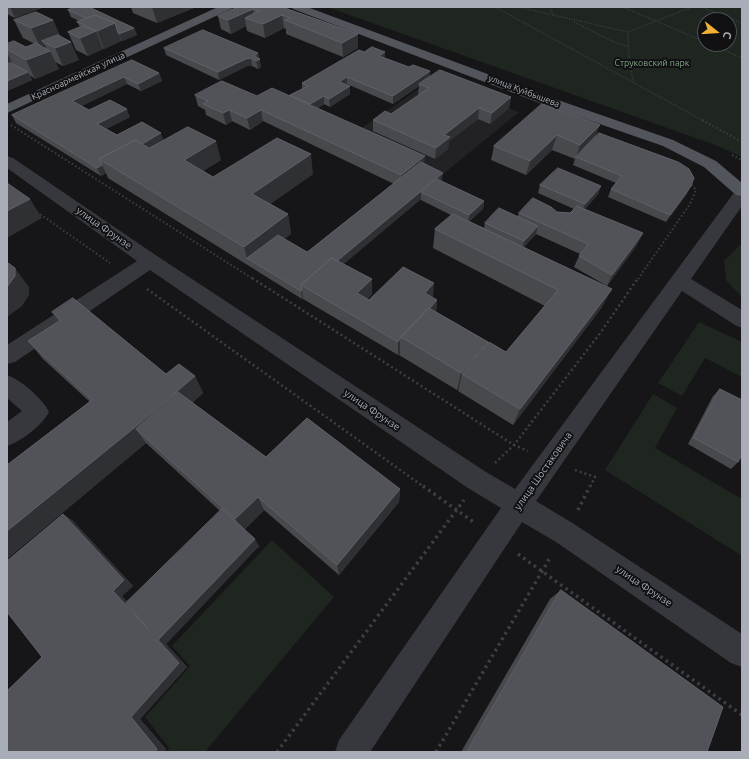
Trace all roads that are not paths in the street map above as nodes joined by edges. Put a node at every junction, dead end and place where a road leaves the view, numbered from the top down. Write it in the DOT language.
graph roads {
  1 [pos="227,7"];
  2 [pos="297,7"];
  3 [pos="149,42"];
  4 [pos="7,101"];
  5 [pos="7,109"];
  6 [pos="7,161"];
  7 [pos="742,192"];
  8 [pos="150,260"];
  9 [pos="679,280"];
  10 [pos="742,320"];
  11 [pos="7,356"];
  12 [pos="7,384"];
  13 [pos="7,436"];
  14 [pos="519,504"];
  15 [pos="742,652"];
  16 [pos="351,752"];
  1 -- 3 [label="main road, Красноармейская улица"];
  2 -- 7 [label="main road, улица Куйбышева"];
  3 -- 4 [label="main road, Красноармейская улица"];
  3 -- 5 [label="main road, Красноармейская улица"];
  6 -- 8 [label="street, улица Фрунзе"];
  7 -- 9 [label="street, улица Шостаковича"];
  8 -- 11 [label="street"];
  8 -- 14 [label="street, улица Фрунзе"];
  9 -- 10 [label="street"];
  9 -- 14 [label="street, улица Шостаковича"];
  12 -- 13 [label="street"];
  14 -- 15 [label="street, улица Фрунзе"];
  14 -- 16 [label="street, улица Шостаковича"];
}
